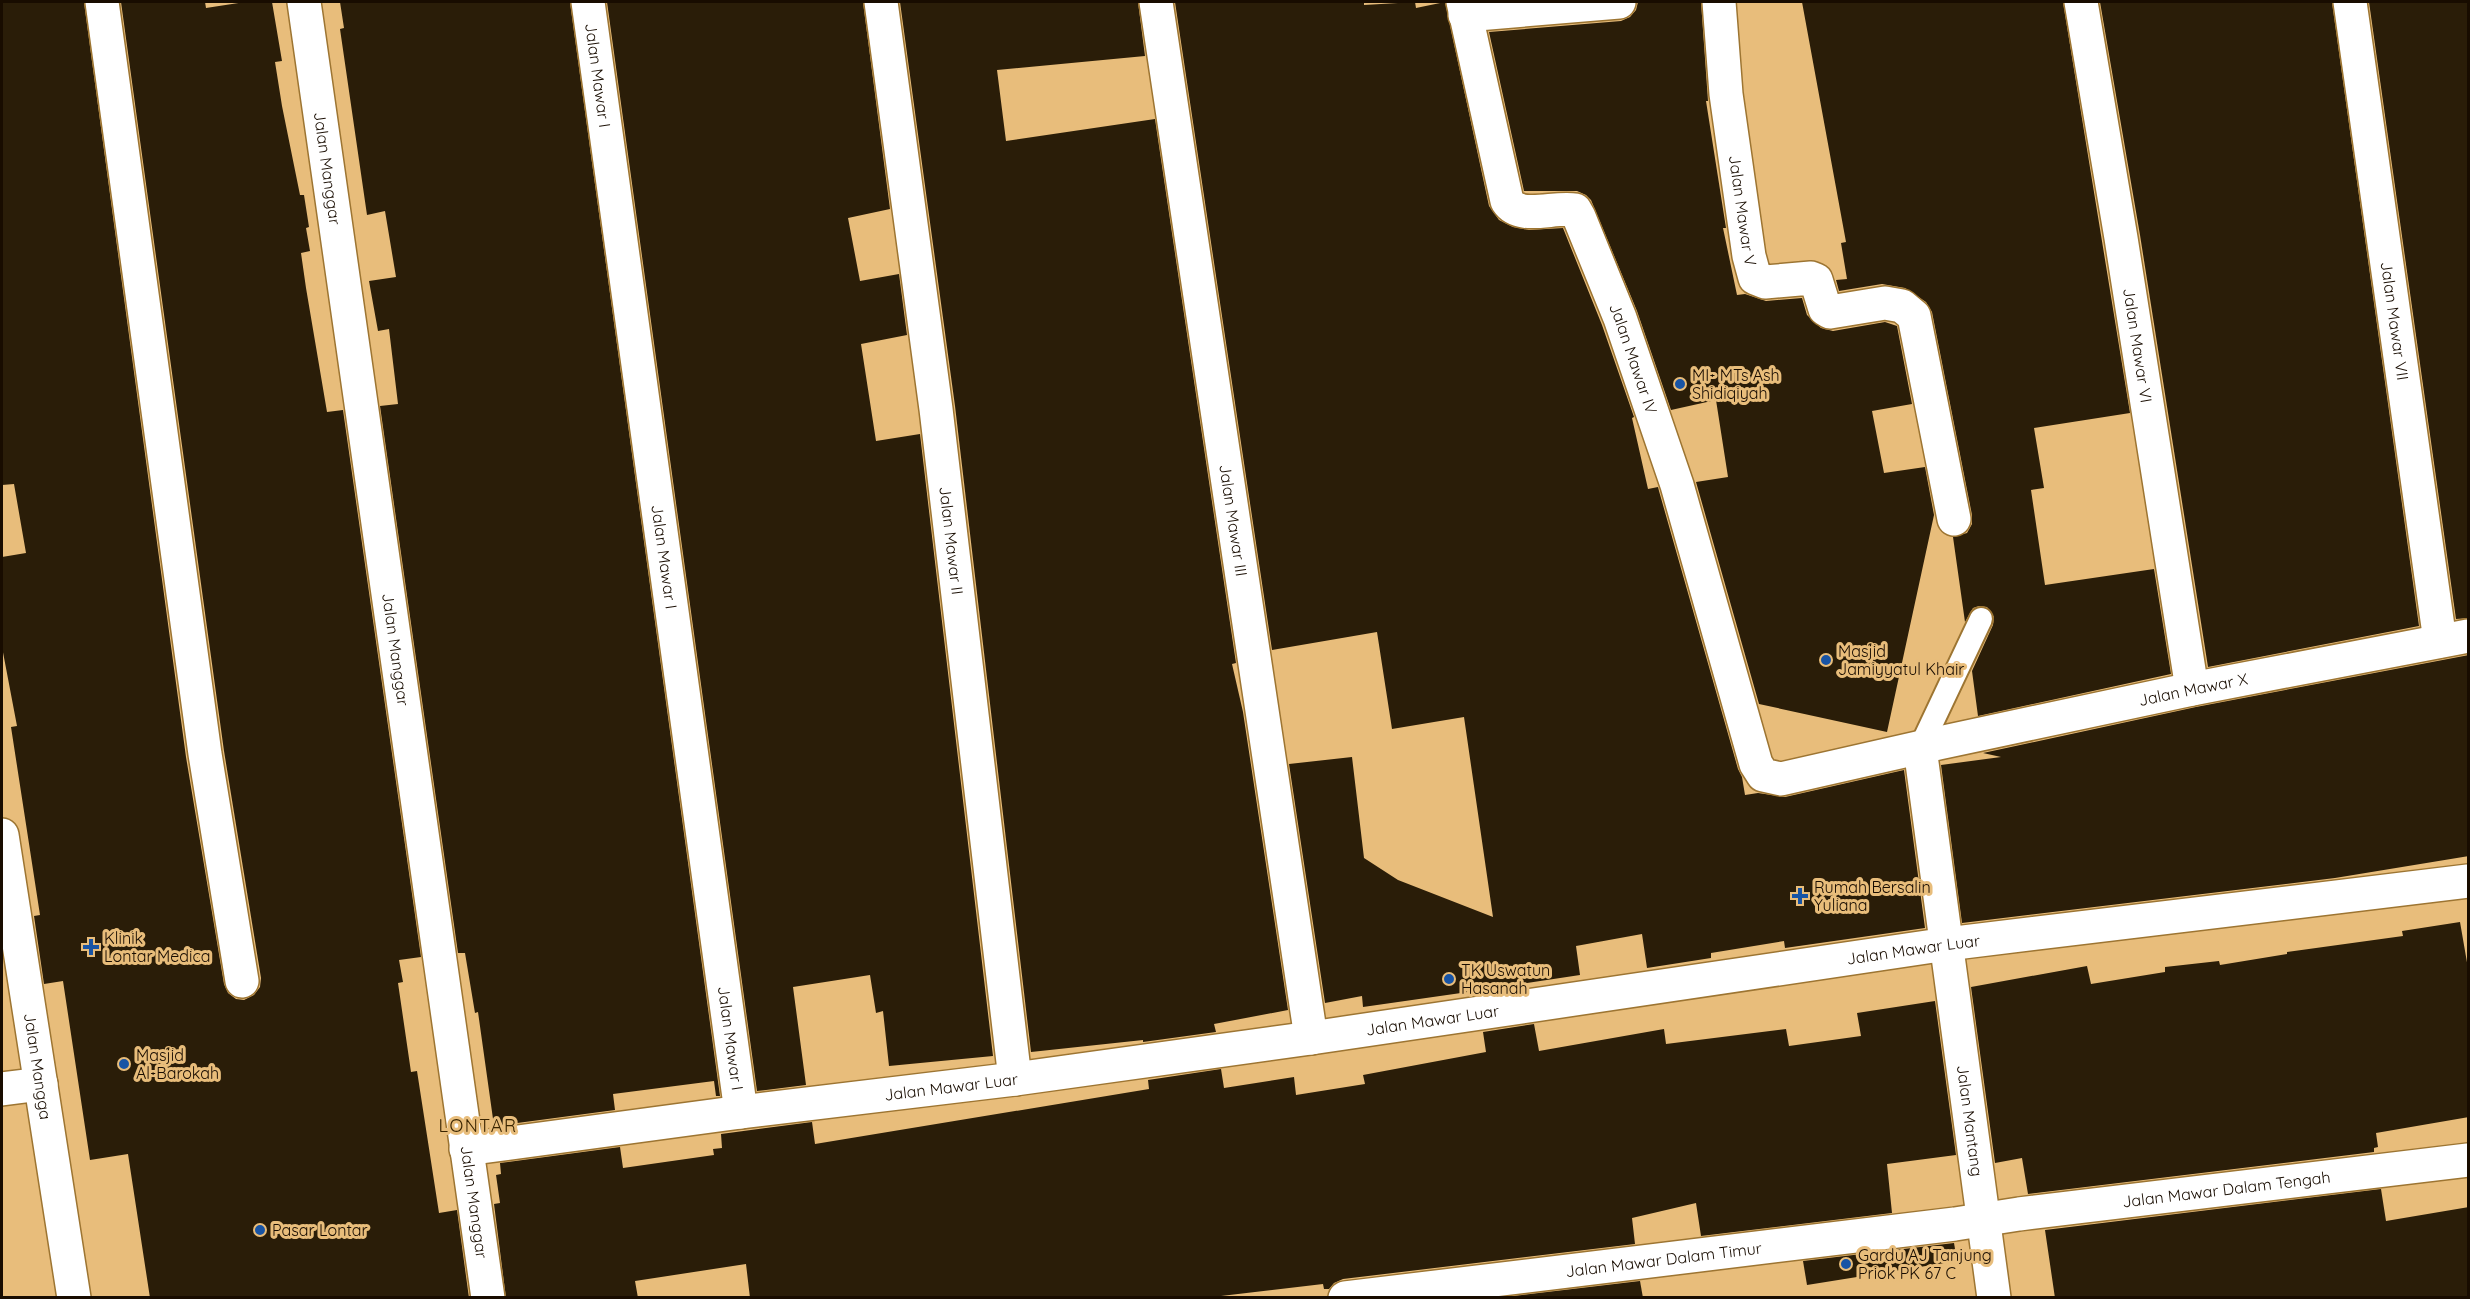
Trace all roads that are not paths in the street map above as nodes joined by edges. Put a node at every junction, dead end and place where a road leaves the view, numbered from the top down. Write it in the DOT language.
graph roads {
  1 [pos="102,2"];
  2 [pos="304,2"];
  3 [pos="588,2"];
  4 [pos="880,2"];
  5 [pos="1156,2"];
  6 [pos="1619,2"];
  7 [pos="1719,2"];
  8 [pos="2081,2"];
  9 [pos="2350,2"];
  10 [pos="1464,8"];
  11 [pos="1954,519"];
  12 [pos="1980,619"];
  13 [pos="2454,639"];
  14 [pos="2192,690"];
  15 [pos="1920,748"];
  16 [pos="1763,775"];
  17 [pos="2,835"];
  18 [pos="2469,881"];
  19 [pos="1947,944"];
  20 [pos="242,981"];
  21 [pos="1311,1038"];
  22 [pos="1015,1079"];
  23 [pos="41,1084"];
  24 [pos="2,1089"];
  25 [pos="741,1112"];
  26 [pos="466,1149"];
  27 [pos="2469,1160"];
  28 [pos="1983,1220"];
  29 [pos="74,1298"];
  30 [pos="488,1298"];
  31 [pos="1345,1298"];
  32 [pos="1994,1298"];
  1 -- 20 [label="street"];
  2 -- 26 [label="street, Jalan Manggar"];
  3 -- 25 [label="street, Jalan Mawar I"];
  4 -- 22 [label="street, Jalan Mawar II"];
  5 -- 21 [label="street, Jalan Mawar III"];
  6 -- 10 [label="street"];
  7 -- 11 [label="street, Jalan Mawar V"];
  8 -- 14 [label="street, Jalan Mawar VI"];
  9 -- 13 [label="street, Jalan Mawar VII"];
  10 -- 16 [label="street, Jalan Mawar IV"];
  12 -- 15 [label="lane"];
  13 -- 14 [label="street, Jalan Mawar X"];
  14 -- 15 [label="street, Jalan Mawar X"];
  15 -- 16 [label="street, Jalan Mawar X"];
  15 -- 19 [label="street"];
  17 -- 23 [label="street, Jalan Mangga"];
  18 -- 19 [label="street, Jalan Mawar Luar"];
  19 -- 21 [label="street, Jalan Mawar Luar"];
  19 -- 28 [label="street, Jalan Mantang"];
  21 -- 22 [label="street, Jalan Mawar Luar"];
  22 -- 25 [label="street, Jalan Mawar Luar"];
  23 -- 24 [label="street"];
  23 -- 29 [label="street, Jalan Mangga"];
  25 -- 26 [label="street, Jalan Mawar Luar"];
  26 -- 30 [label="street, Jalan Manggar"];
  27 -- 28 [label="street, Jalan Mawar Dalam Tengah"];
  28 -- 31 [label="street, Jalan Mawar Dalam Timur"];
  28 -- 32 [label="street, Jalan Mantang"];
}
